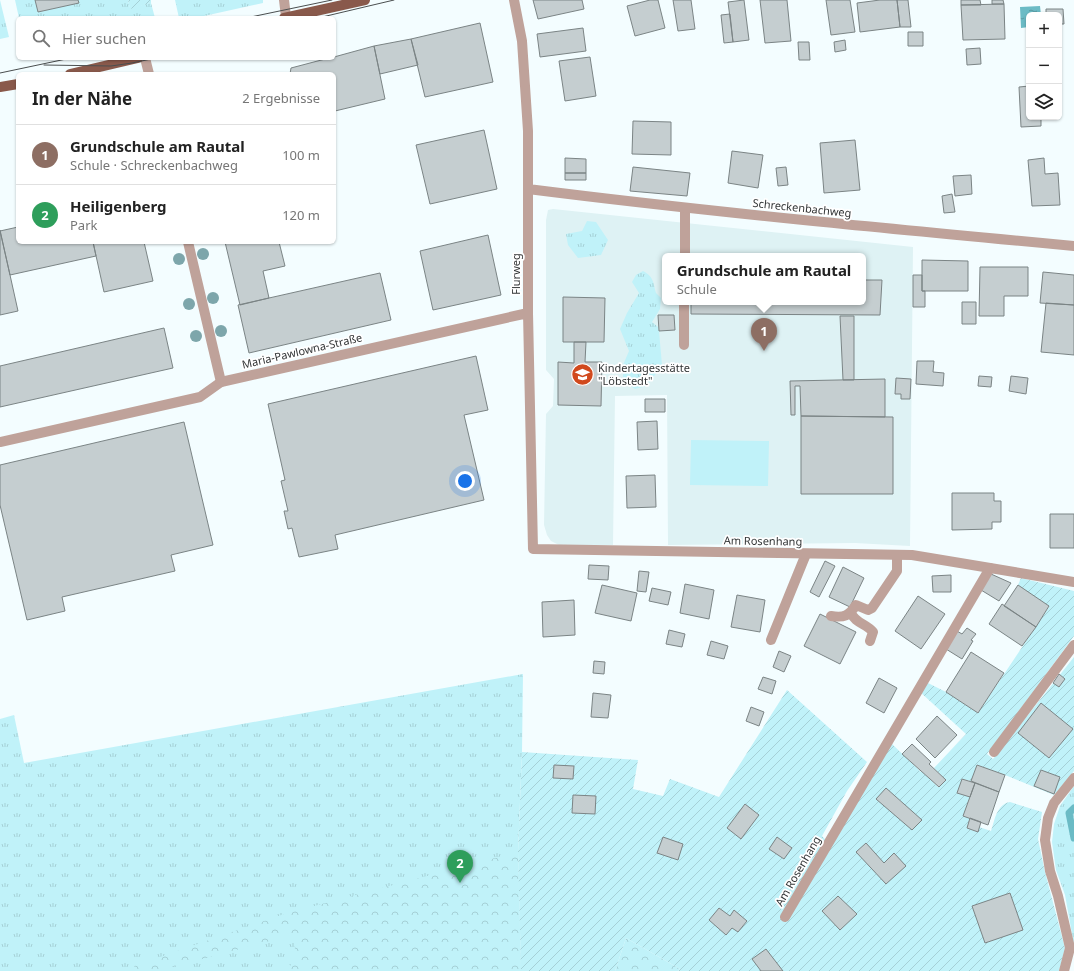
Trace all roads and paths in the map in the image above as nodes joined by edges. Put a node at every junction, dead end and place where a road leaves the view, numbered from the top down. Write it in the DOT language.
graph roads {
  1 [pos="284,0"];
  2 [pos="364,0"];
  3 [pos="514,0"];
  4 [pos="285,16"];
  5 [pos="294,16"];
  6 [pos="130,60"];
  7 [pos="146,60"];
  8 [pos="78,72"];
  9 [pos="148,72"];
  10 [pos="16,84"];
  11 [pos="0,87"];
  12 [pos="528,189"];
  13 [pos="685,208"];
  14 [pos="188,244"];
  15 [pos="1074,246"];
  16 [pos="685,253"];
  17 [pos="684,305"];
  18 [pos="528,313"];
  19 [pos="684,344"];
  20 [pos="221,382"];
  21 [pos="0,442"];
  22 [pos="533,549"];
  23 [pos="806,554"];
  24 [pos="897,555"];
  25 [pos="990,568"];
  26 [pos="1074,582"];
  27 [pos="850,613"];
  28 [pos="831,616"];
  29 [pos="771,640"];
  30 [pos="870,641"];
  31 [pos="1074,645"];
  32 [pos="994,752"];
  33 [pos="1074,778"];
  34 [pos="785,917"];
  35 [pos="1064,971"];
  1 -- 4 [label="street"];
  2 -- 5 [label="main road"];
  3 -- 12 [label="street, Flurweg"];
  6 -- 8 [label="main road"];
  7 -- 9 [label="street"];
  10 -- 11 [label="main road"];
  12 -- 13 [label="street, Schreckenbachweg"];
  12 -- 18 [label="street, Flurweg"];
  13 -- 15 [label="street, Schreckenbachweg"];
  13 -- 16 [label="street"];
  14 -- 20 [label="street"];
  17 -- 19 [label="street"];
  18 -- 20 [label="street, Maria-Pawlowna-Straße"];
  18 -- 22 [label="street, Flurweg"];
  20 -- 21 [label="street"];
  22 -- 23 [label="street, Am Rosenhang"];
  23 -- 24 [label="street, Am Rosenhang"];
  23 -- 29 [label="street"];
  24 -- 25 [label="street, Am Rosenhang"];
  24 -- 27 [label="street"];
  25 -- 26 [label="street, Am Rosenhang"];
  25 -- 34 [label="street, Am Rosenhang"];
  27 -- 28 [label="street"];
  27 -- 30 [label="street"];
  31 -- 32 [label="street"];
  33 -- 35 [label="street"];
}
